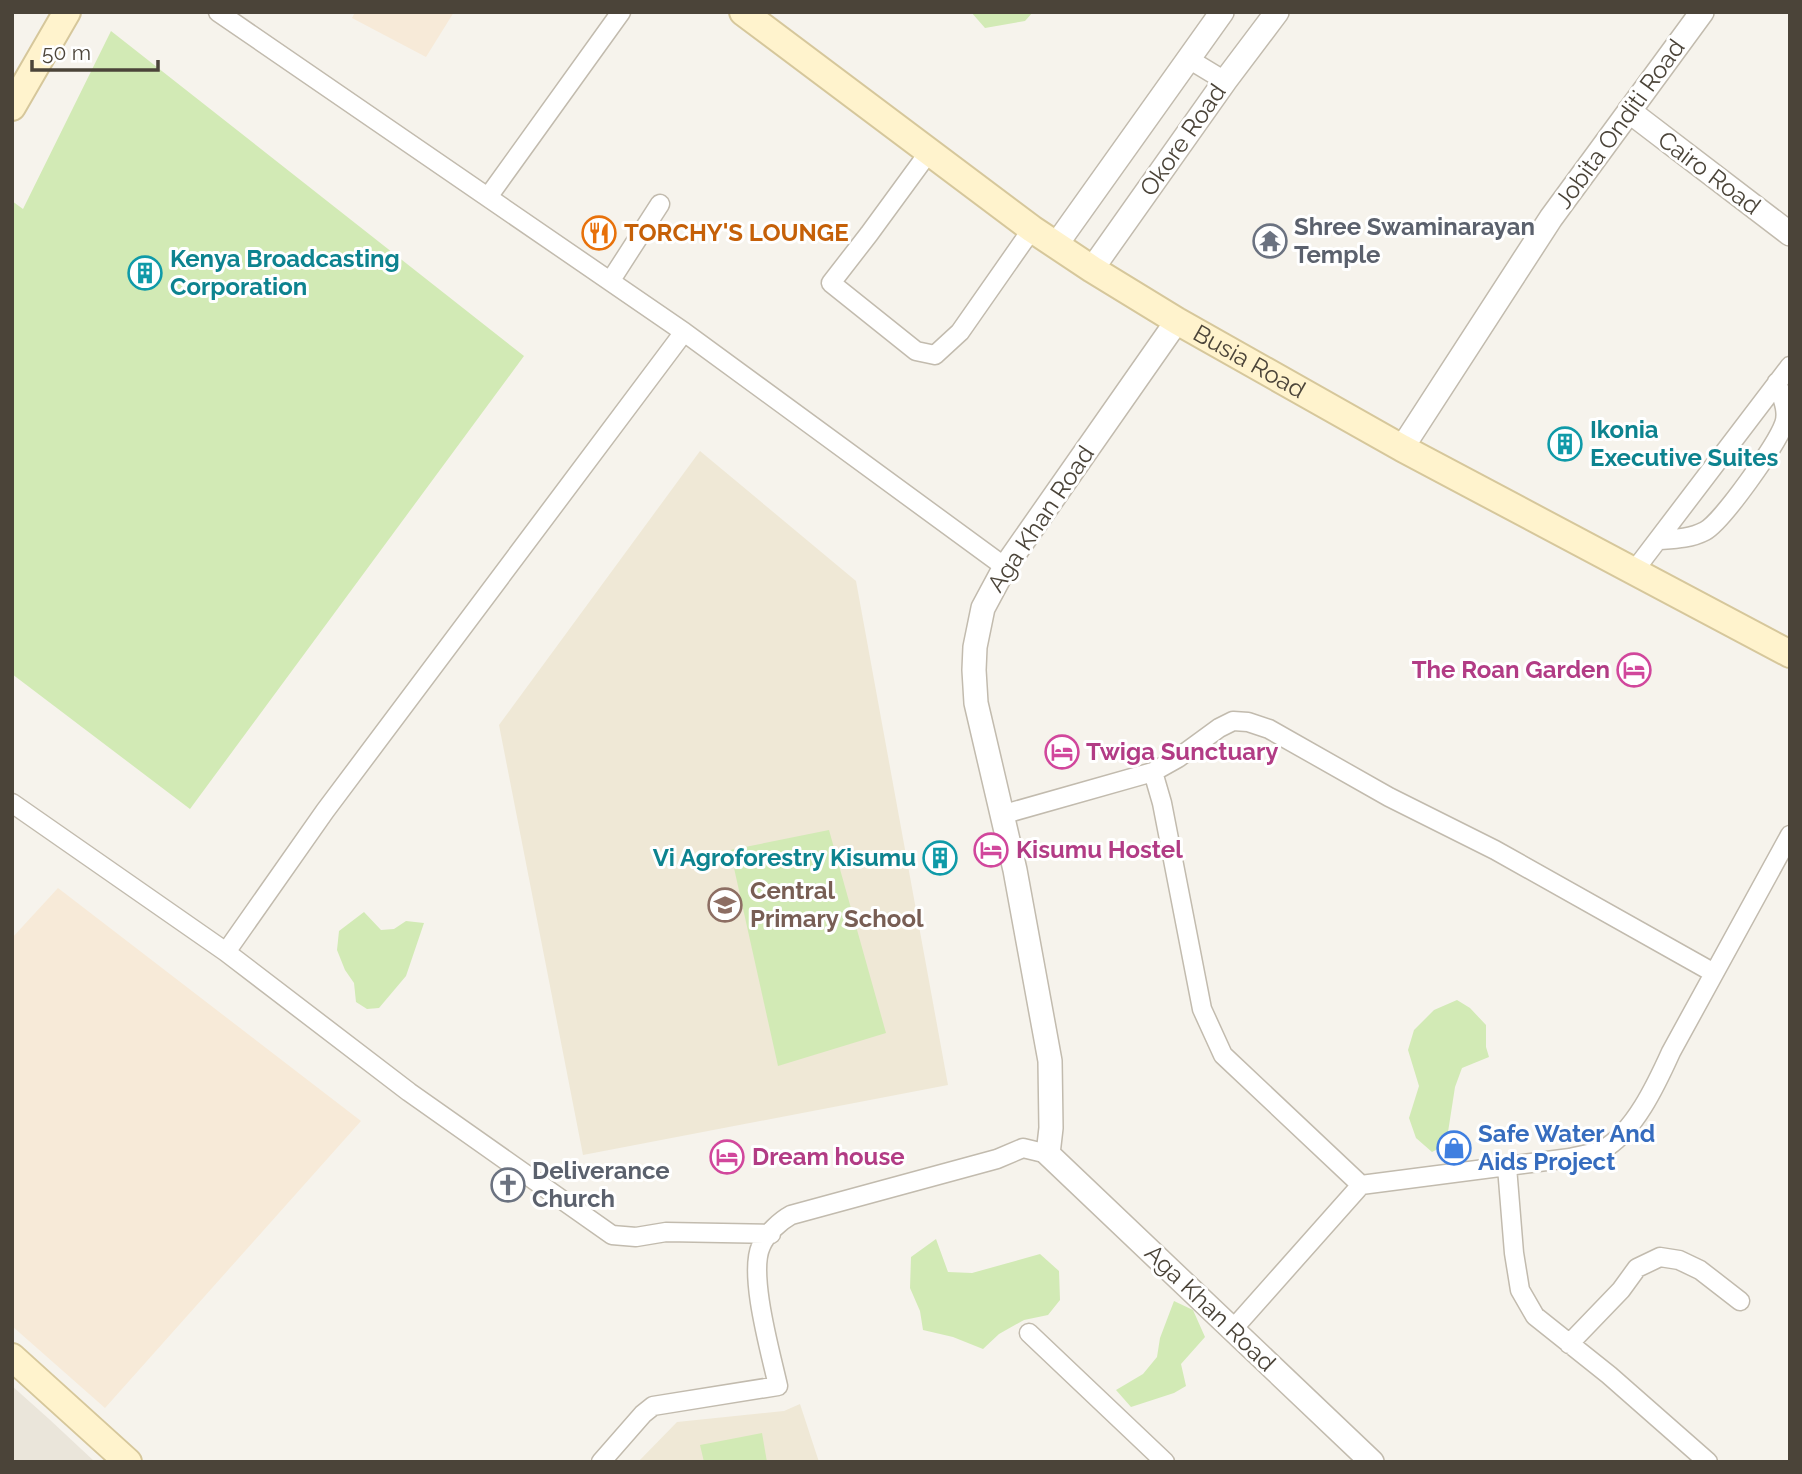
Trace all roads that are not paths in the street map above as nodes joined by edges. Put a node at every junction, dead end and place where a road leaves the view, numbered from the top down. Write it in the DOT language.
graph roads {
  1 [pos="67,12"];
  2 [pos="218,12"];
  3 [pos="621,12"];
  4 [pos="743,12"];
  5 [pos="1222,12"];
  6 [pos="1277,12"];
  7 [pos="1702,12"];
  8 [pos="1187,58"];
  9 [pos="1225,80"];
  10 [pos="12,107"];
  11 [pos="1629,111"];
  12 [pos="929,152"];
  13 [pos="488,197"];
  14 [pos="660,204"];
  15 [pos="1032,229"];
  16 [pos="1790,234"];
  17 [pos="1056,245"];
  18 [pos="1092,269"];
  19 [pos="611,280"];
  20 [pos="1177,321"];
  21 [pos="684,332"];
  22 [pos="1790,366"];
  23 [pos="1777,382"];
  24 [pos="1402,448"];
  25 [pos="1658,540"];
  26 [pos="1005,567"];
  27 [pos="1634,571"];
  28 [pos="1790,654"];
  29 [pos="1153,772"];
  30 [pos="12,803"];
  31 [pos="1001,815"];
  32 [pos="1790,835"];
  33 [pos="226,952"];
  34 [pos="1714,974"];
  35 [pos="1048,1154"];
  36 [pos="1507,1167"];
  37 [pos="1362,1185"];
  38 [pos="771,1234"];
  39 [pos="1740,1301"];
  40 [pos="1233,1329"];
  41 [pos="1029,1333"];
  42 [pos="1569,1344"];
  43 [pos="12,1357"];
  44 [pos="128,1462"];
  45 [pos="601,1462"];
  46 [pos="1165,1462"];
  47 [pos="1372,1462"];
  48 [pos="1708,1462"];
  1 -- 10 [label="main road"];
  2 -- 13 [label="street"];
  3 -- 13 [label="street"];
  4 -- 12 [label="main road, Busia Road"];
  5 -- 8 [label="street, Okore Road"];
  6 -- 9 [label="street, Okore Road"];
  7 -- 11 [label="street, Jobita Onditi Road"];
  8 -- 9 [label="street"];
  8 -- 17 [label="street, Okore Road"];
  9 -- 18 [label="street, Okore Road"];
  11 -- 16 [label="street, Cairo Road"];
  11 -- 24 [label="street, Jobita Onditi Road"];
  12 -- 15 [label="main road, Busia Road"];
  12 -- 15 [label="street"];
  13 -- 19 [label="street"];
  14 -- 19 [label="street"];
  15 -- 17 [label="main road, Busia Road"];
  17 -- 18 [label="main road, Busia Road"];
  18 -- 20 [label="main road, Busia Road"];
  19 -- 21 [label="street"];
  20 -- 24 [label="main road, Busia Road"];
  20 -- 26 [label="street, Aga Khan Road"];
  21 -- 26 [label="street"];
  21 -- 33 [label="street"];
  22 -- 23 [label="street"];
  23 -- 25 [label="street"];
  23 -- 25 [label="street"];
  24 -- 27 [label="main road, Busia Road"];
  25 -- 27 [label="street"];
  26 -- 31 [label="street, Aga Khan Road"];
  27 -- 28 [label="main road, Busia Road"];
  29 -- 31 [label="street"];
  29 -- 34 [label="street"];
  29 -- 37 [label="street"];
  30 -- 33 [label="street"];
  31 -- 35 [label="street, Aga Khan Road"];
  32 -- 34 [label="street"];
  33 -- 38 [label="street"];
  34 -- 36 [label="street"];
  35 -- 38 [label="street"];
  35 -- 40 [label="street, Aga Khan Road"];
  36 -- 37 [label="street"];
  36 -- 42 [label="street"];
  37 -- 40 [label="street"];
  38 -- 45 [label="street"];
  39 -- 42 [label="street"];
  40 -- 47 [label="street, Aga Khan Road"];
  41 -- 46 [label="street"];
  42 -- 48 [label="street"];
  43 -- 44 [label="main road"];
}
